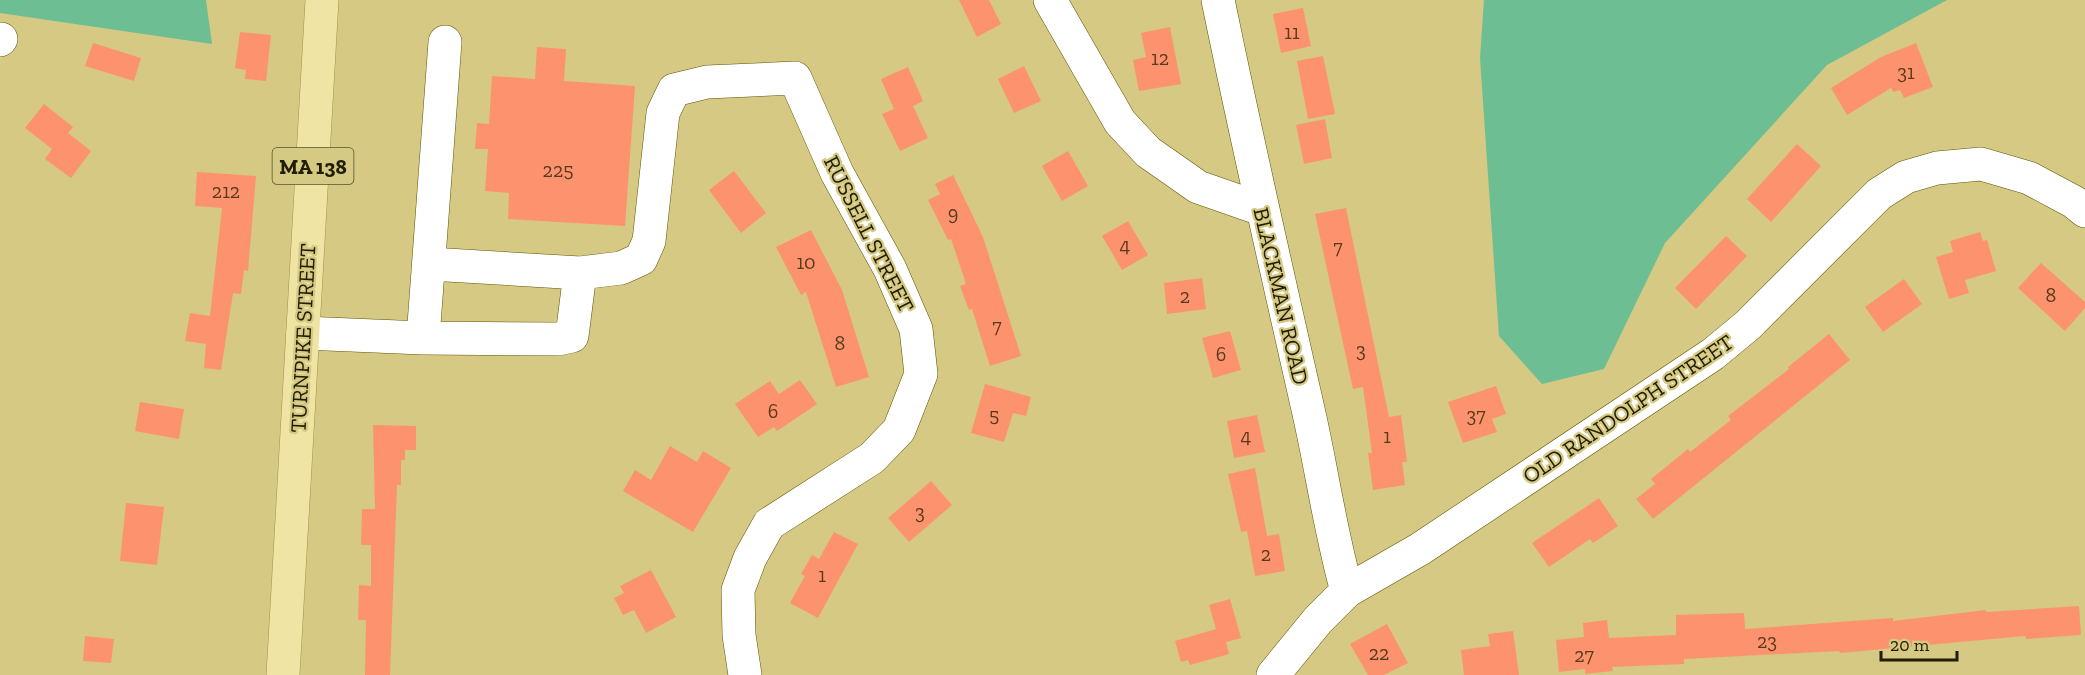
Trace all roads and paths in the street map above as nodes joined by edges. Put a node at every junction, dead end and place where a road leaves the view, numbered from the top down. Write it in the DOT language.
graph roads {
  1 [pos="322,0"];
  2 [pos="1050,0"];
  3 [pos="1218,0"];
  4 [pos="445,42"];
  5 [pos="1261,209"];
  6 [pos="2085,211"];
  7 [pos="430,264"];
  8 [pos="580,273"];
  9 [pos="303,333"];
  10 [pos="423,338"];
  11 [pos="1347,591"];
  12 [pos="283,675"];
  13 [pos="745,675"];
  14 [pos="1273,675"];
  1 -- 9 [label="main road, TURNPIKE STREET / MA 138"];
  2 -- 5 [label="street"];
  3 -- 5 [label="street, BLACKMAN ROAD"];
  4 -- 7 [label="street"];
  5 -- 11 [label="street, BLACKMAN ROAD"];
  6 -- 11 [label="street, OLD RANDOLPH STREET"];
  7 -- 8 [label="street"];
  7 -- 10 [label="street"];
  8 -- 10 [label="street"];
  8 -- 13 [label="street, RUSSELL STREET"];
  9 -- 10 [label="street"];
  9 -- 12 [label="main road, TURNPIKE STREET / MA 138"];
  11 -- 14 [label="street, OLD RANDOLPH STREET"];
}
